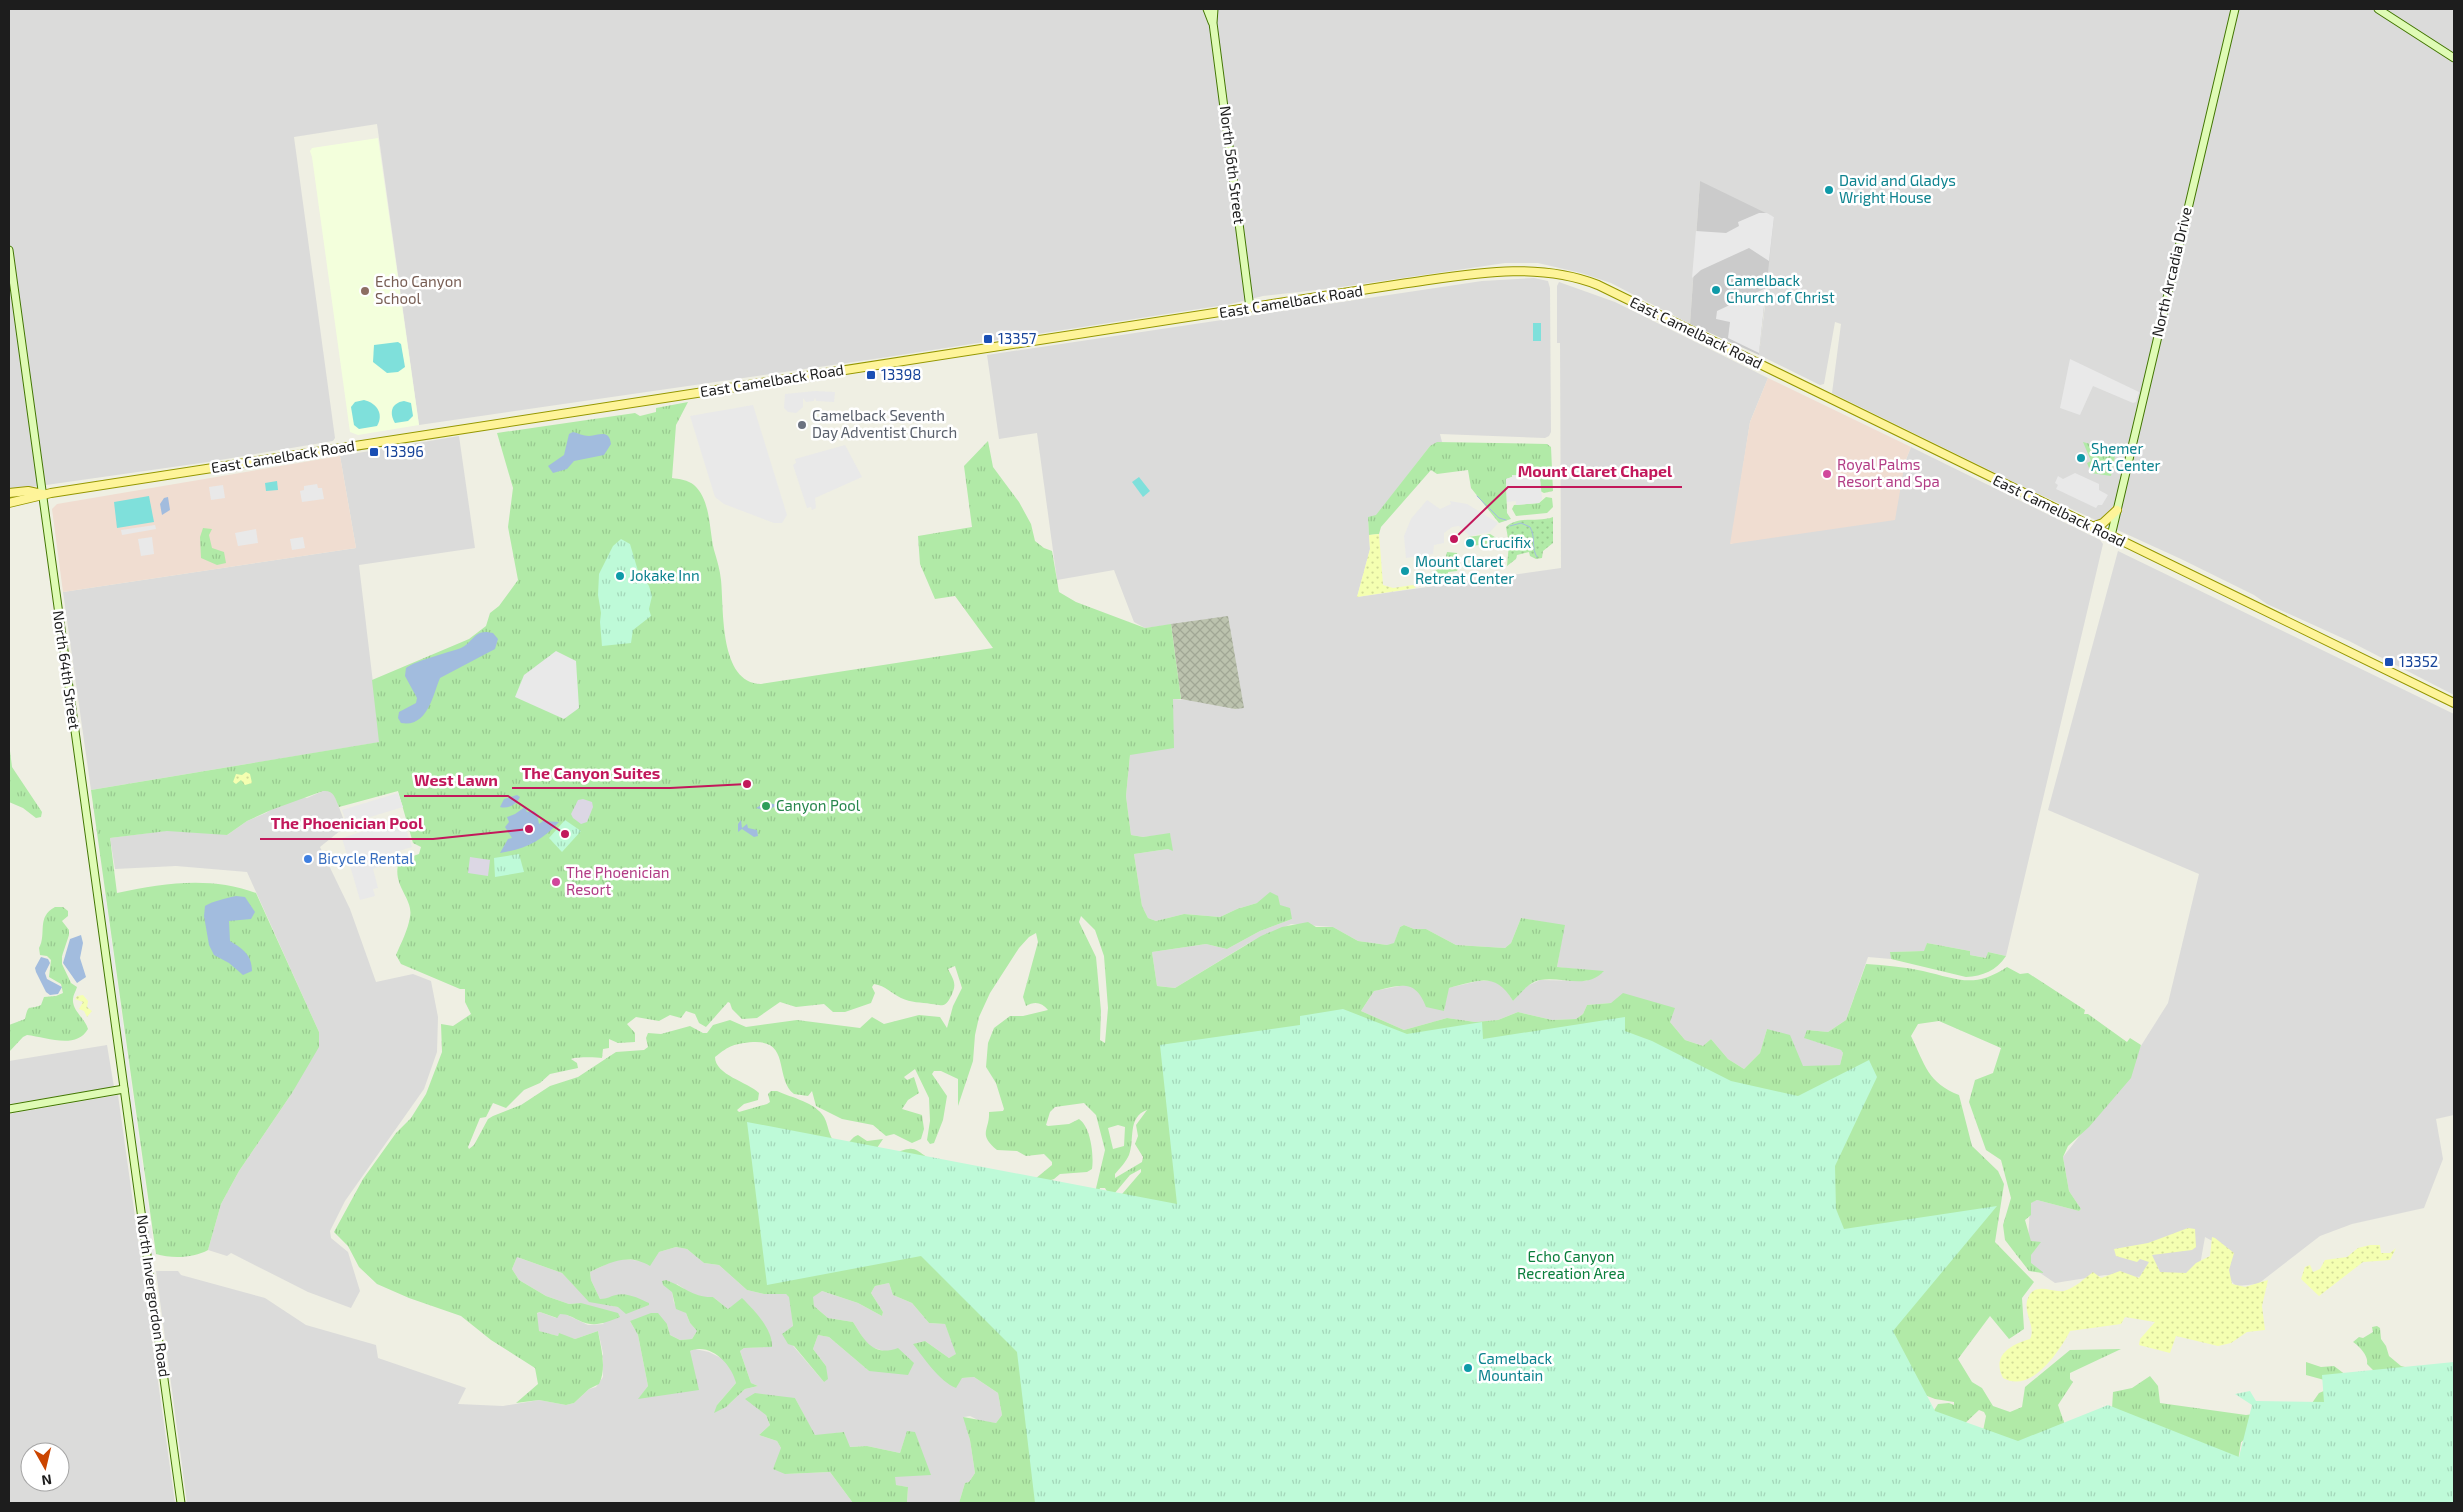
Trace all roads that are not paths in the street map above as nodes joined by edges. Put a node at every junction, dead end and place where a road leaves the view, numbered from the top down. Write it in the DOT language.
graph roads {
  1 [pos="1207,9"];
  2 [pos="1214,9"];
  3 [pos="2235,9"];
  4 [pos="2378,9"];
  5 [pos="1213,23"];
  6 [pos="2454,58"];
  7 [pos="9,250"];
  8 [pos="1250,308"];
  9 [pos="9,493"];
  10 [pos="42,494"];
  11 [pos="9,503"];
  12 [pos="2117,510"];
  13 [pos="2092,527"];
  14 [pos="2111,536"];
  15 [pos="2454,704"];
  16 [pos="124,1089"];
  17 [pos="9,1109"];
  18 [pos="181,1503"];
  1 -- 5 [label="street, North 56th Street"];
  2 -- 5 [label="street, North 56th Street"];
  3 -- 12 [label="street, North Arcadia Drive"];
  4 -- 6 [label="street"];
  5 -- 8 [label="street, North 56th Street"];
  7 -- 10 [label="street, North 64th Street"];
  8 -- 10 [label="main road, East Camelback Road"];
  8 -- 13 [label="main road, East Camelback Road"];
  9 -- 10 [label="main road, East Camelback Road"];
  10 -- 11 [label="main road, East Camelback Road"];
  10 -- 16 [label="street, North 64th Street"];
  12 -- 13 [label="main road"];
  12 -- 14 [label="street, North Arcadia Drive"];
  13 -- 14 [label="main road, East Camelback Road"];
  14 -- 15 [label="main road, East Camelback Road"];
  16 -- 17 [label="street"];
  16 -- 18 [label="street, North Invergordon Road"];
}
